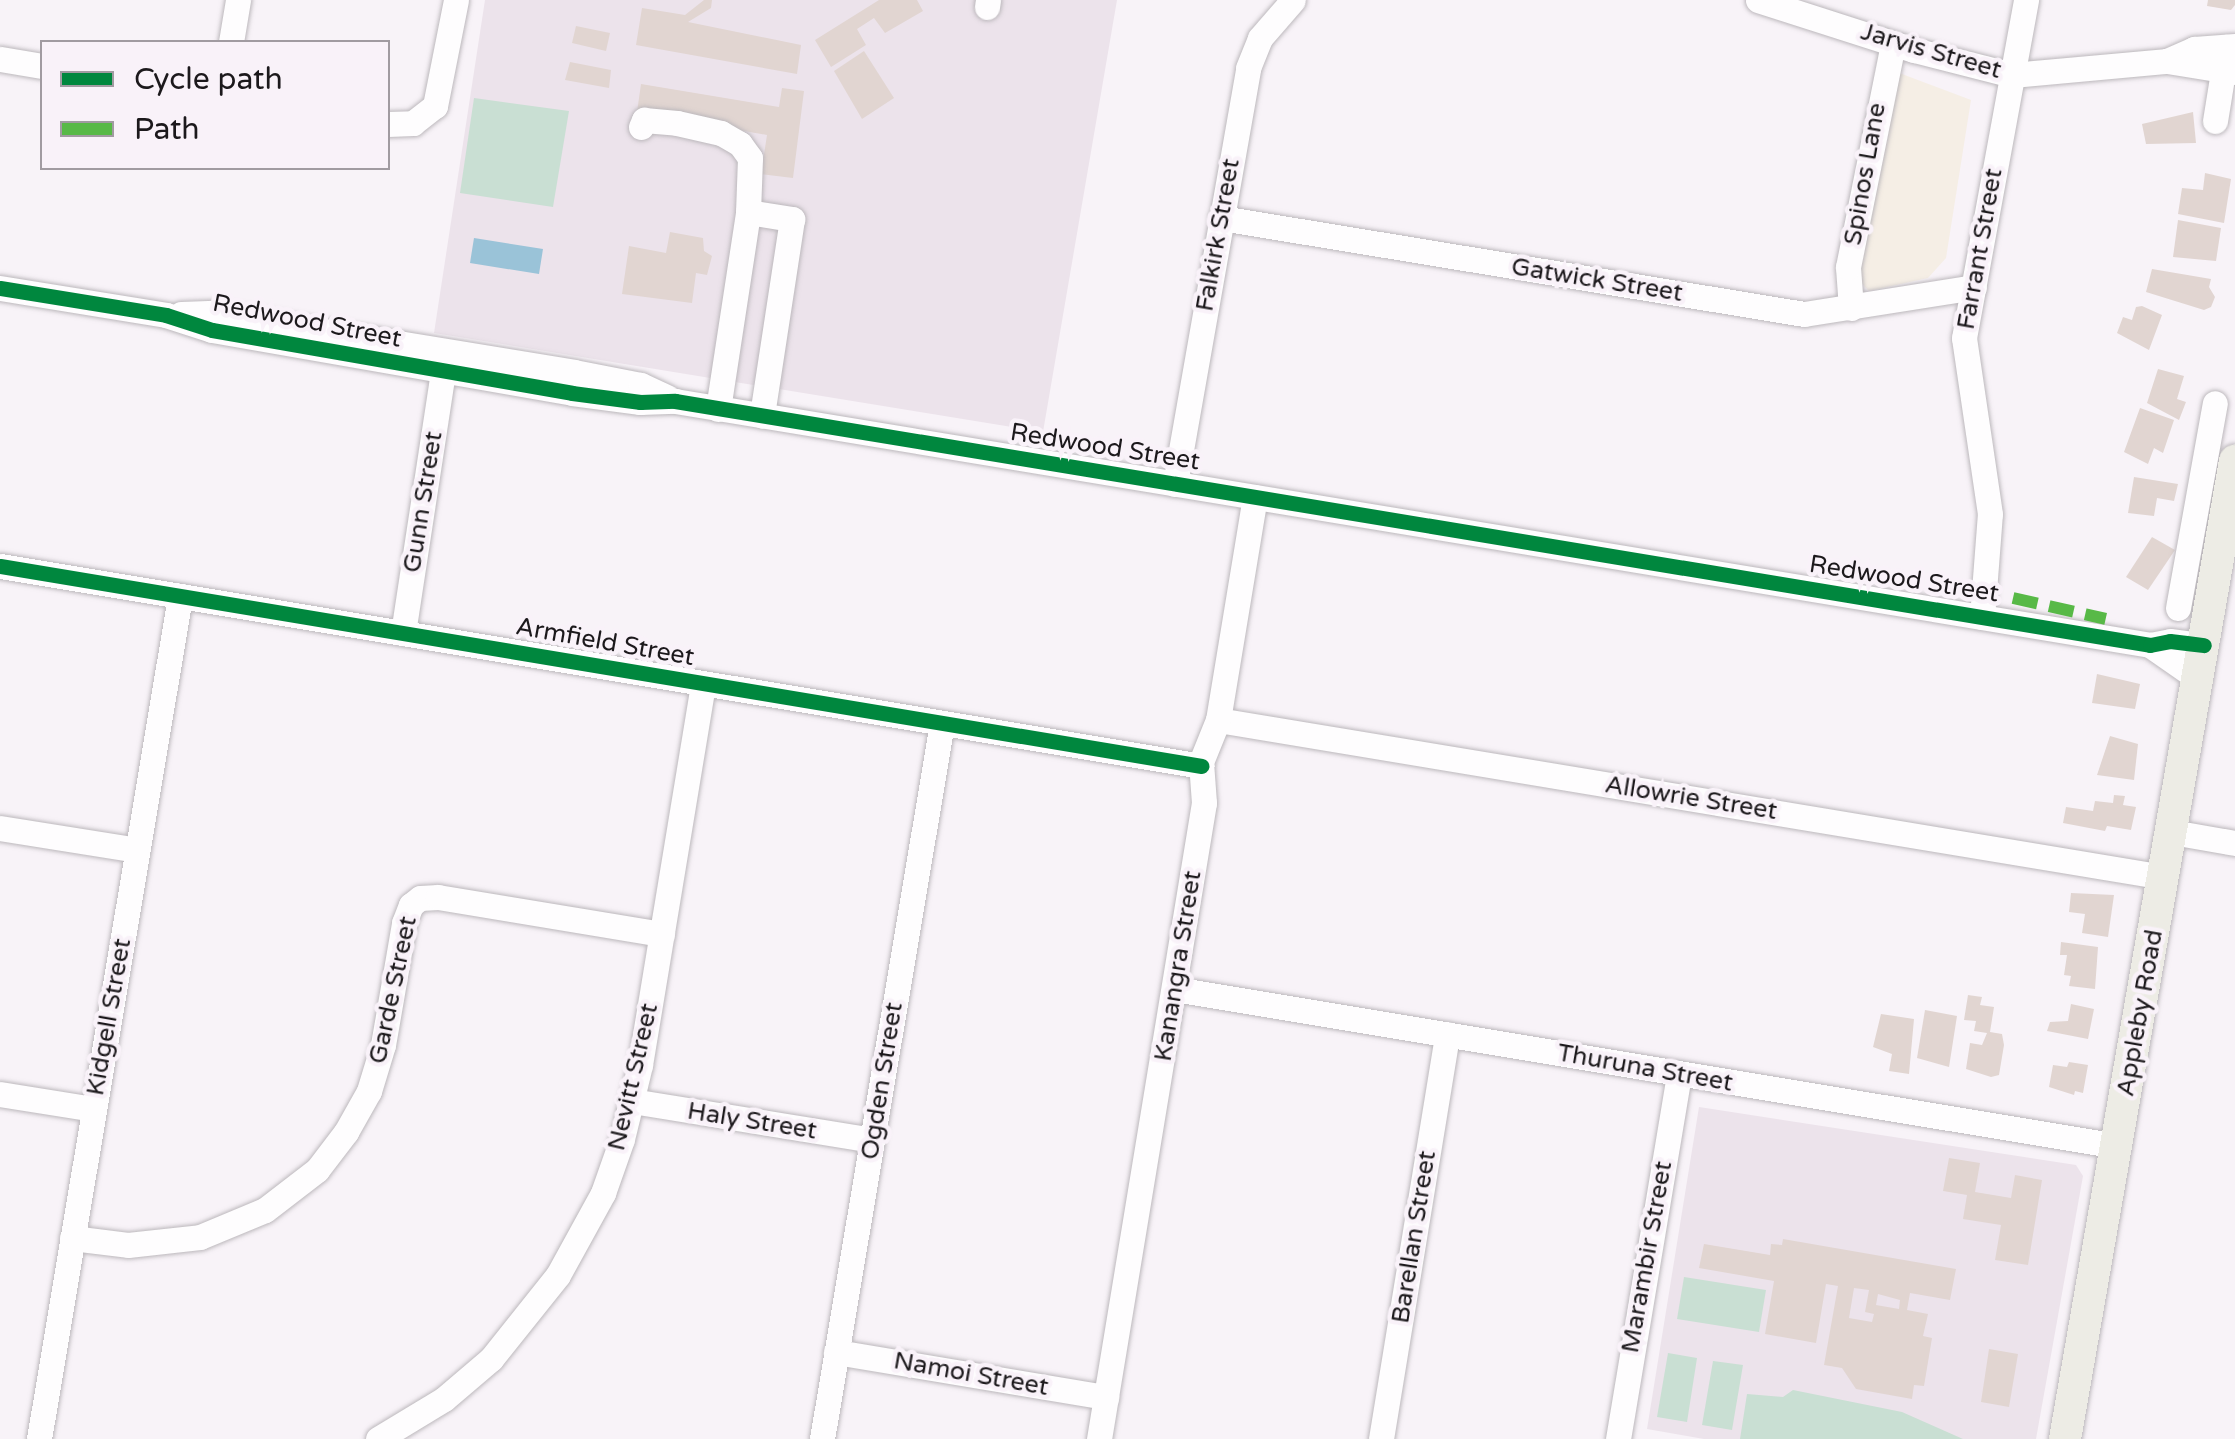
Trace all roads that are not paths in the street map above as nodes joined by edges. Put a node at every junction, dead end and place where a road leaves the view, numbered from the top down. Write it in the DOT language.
graph roads {
  1 [pos="238,0"];
  2 [pos="456,0"];
  3 [pos="1293,0"];
  4 [pos="1758,0"];
  5 [pos="2026,0"];
  6 [pos="231,40"];
  7 [pos="1892,42"];
  8 [pos="0,59"];
  9 [pos="40,66"];
  10 [pos="2012,75"];
  11 [pos="2228,78"];
  12 [pos="390,124"];
  13 [pos="641,126"];
  14 [pos="748,212"];
  15 [pos="1221,218"];
  16 [pos="1974,287"];
  17 [pos="0,288"];
  18 [pos="1851,308"];
  19 [pos="166,315"];
  20 [pos="728,348"];
  21 [pos="771,354"];
  22 [pos="443,372"];
  23 [pos="675,401"];
  24 [pos="2215,402"];
  25 [pos="718,409"];
  26 [pos="762,416"];
  27 [pos="2235,462"];
  28 [pos="1175,484"];
  29 [pos="1255,496"];
  30 [pos="0,566"];
  31 [pos="2199,584"];
  32 [pos="180,596"];
  33 [pos="2178,608"];
  34 [pos="1982,617"];
  35 [pos="403,633"];
  36 [pos="2150,645"];
  37 [pos="2204,645"];
  38 [pos="2198,679"];
  39 [pos="703,684"];
  40 [pos="1218,720"];
  41 [pos="942,723"];
  42 [pos="1201,766"];
  43 [pos="0,828"];
  44 [pos="2172,832"];
  45 [pos="2235,843"];
  46 [pos="137,850"];
  47 [pos="2164,877"];
  48 [pos="662,934"];
  49 [pos="1174,989"];
  50 [pos="1448,1034"];
  51 [pos="1678,1075"];
  52 [pos="0,1094"];
  53 [pos="632,1101"];
  54 [pos="94,1109"];
  55 [pos="872,1140"];
  56 [pos="2116,1146"];
  57 [pos="72,1238"];
  58 [pos="836,1352"];
  59 [pos="1106,1398"];
  60 [pos="39,1439"];
  61 [pos="378,1439"];
  62 [pos="822,1439"];
  63 [pos="1099,1439"];
  64 [pos="1381,1439"];
  65 [pos="1618,1439"];
  66 [pos="2066,1439"];
  1 -- 6 [label="street"];
  2 -- 12 [label="street"];
  3 -- 15 [label="street, Falkirk Street"];
  4 -- 7 [label="street, Jarvis Street"];
  5 -- 10 [label="street, Farrant Street"];
  7 -- 10 [label="street, Jarvis Street"];
  7 -- 18 [label="street, Spinos Lane"];
  8 -- 9 [label="street"];
  10 -- 11 [label="street, Jarvis Street"];
  10 -- 16 [label="street, Farrant Street"];
  13 -- 14 [label="street"];
  14 -- 20 [label="street"];
  14 -- 21 [label="street"];
  15 -- 18 [label="street, Gatwick Street"];
  15 -- 28 [label="street, Falkirk Street"];
  16 -- 18 [label="street, Gatwick Street"];
  16 -- 34 [label="street, Farrant Street"];
  17 -- 19 [label="street, Redwood Street"];
  19 -- 22 [label="street, Redwood Street"];
  19 -- 23 [label="street, Redwood Street"];
  20 -- 21 [label="street"];
  20 -- 25 [label="street"];
  21 -- 26 [label="street"];
  22 -- 23 [label="street, Redwood Street"];
  22 -- 35 [label="street, Gunn Street"];
  23 -- 25 [label="street, Redwood Street"];
  24 -- 31 [label="street, Appleby Road"];
  25 -- 26 [label="street, Redwood Street"];
  26 -- 28 [label="street, Redwood Street"];
  27 -- 31 [label="main road, Appleby Road"];
  28 -- 29 [label="street, Redwood Street"];
  29 -- 34 [label="street, Redwood Street"];
  29 -- 40 [label="street, Kanangra Street"];
  30 -- 32 [label="street, Armfield Street"];
  31 -- 33 [label="street, Appleby Road"];
  31 -- 37 [label="main road, Appleby Road"];
  32 -- 35 [label="street, Armfield Street"];
  32 -- 46 [label="street, Kidgell Street"];
  34 -- 36 [label="street, Redwood Street"];
  35 -- 39 [label="street, Armfield Street"];
  36 -- 37 [label="street, Redwood Street"];
  36 -- 38 [label="street, Redwood Street"];
  37 -- 38 [label="main road, Appleby Road"];
  38 -- 44 [label="main road, Appleby Road"];
  39 -- 41 [label="street, Armfield Street"];
  39 -- 48 [label="street, Nevitt Street"];
  40 -- 42 [label="street, Kanangra Street"];
  40 -- 47 [label="street, Allowrie Street"];
  41 -- 42 [label="street, Armfield Street"];
  41 -- 55 [label="street, Ogden Street"];
  42 -- 49 [label="street, Kanangra Street"];
  43 -- 46 [label="street"];
  44 -- 45 [label="street"];
  44 -- 47 [label="main road, Appleby Road"];
  46 -- 54 [label="street, Kidgell Street"];
  47 -- 56 [label="main road, Appleby Road"];
  48 -- 53 [label="street, Nevitt Street"];
  48 -- 57 [label="street, Garde Street"];
  49 -- 50 [label="street, Thuruna Street"];
  49 -- 59 [label="street, Kanangra Street"];
  50 -- 51 [label="street, Thuruna Street"];
  50 -- 64 [label="street, Barellan Street"];
  51 -- 56 [label="street, Thuruna Street"];
  51 -- 65 [label="street, Marambir Street"];
  52 -- 54 [label="street"];
  53 -- 55 [label="street, Haly Street"];
  53 -- 61 [label="street, Nevitt Street"];
  54 -- 57 [label="street, Kidgell Street"];
  55 -- 58 [label="street, Ogden Street"];
  56 -- 66 [label="main road, Appleby Road"];
  57 -- 60 [label="street, Kidgell Street"];
  58 -- 59 [label="street, Namoi Street"];
  58 -- 62 [label="street, Ogden Street"];
  59 -- 63 [label="street, Kanangra Street"];
}
